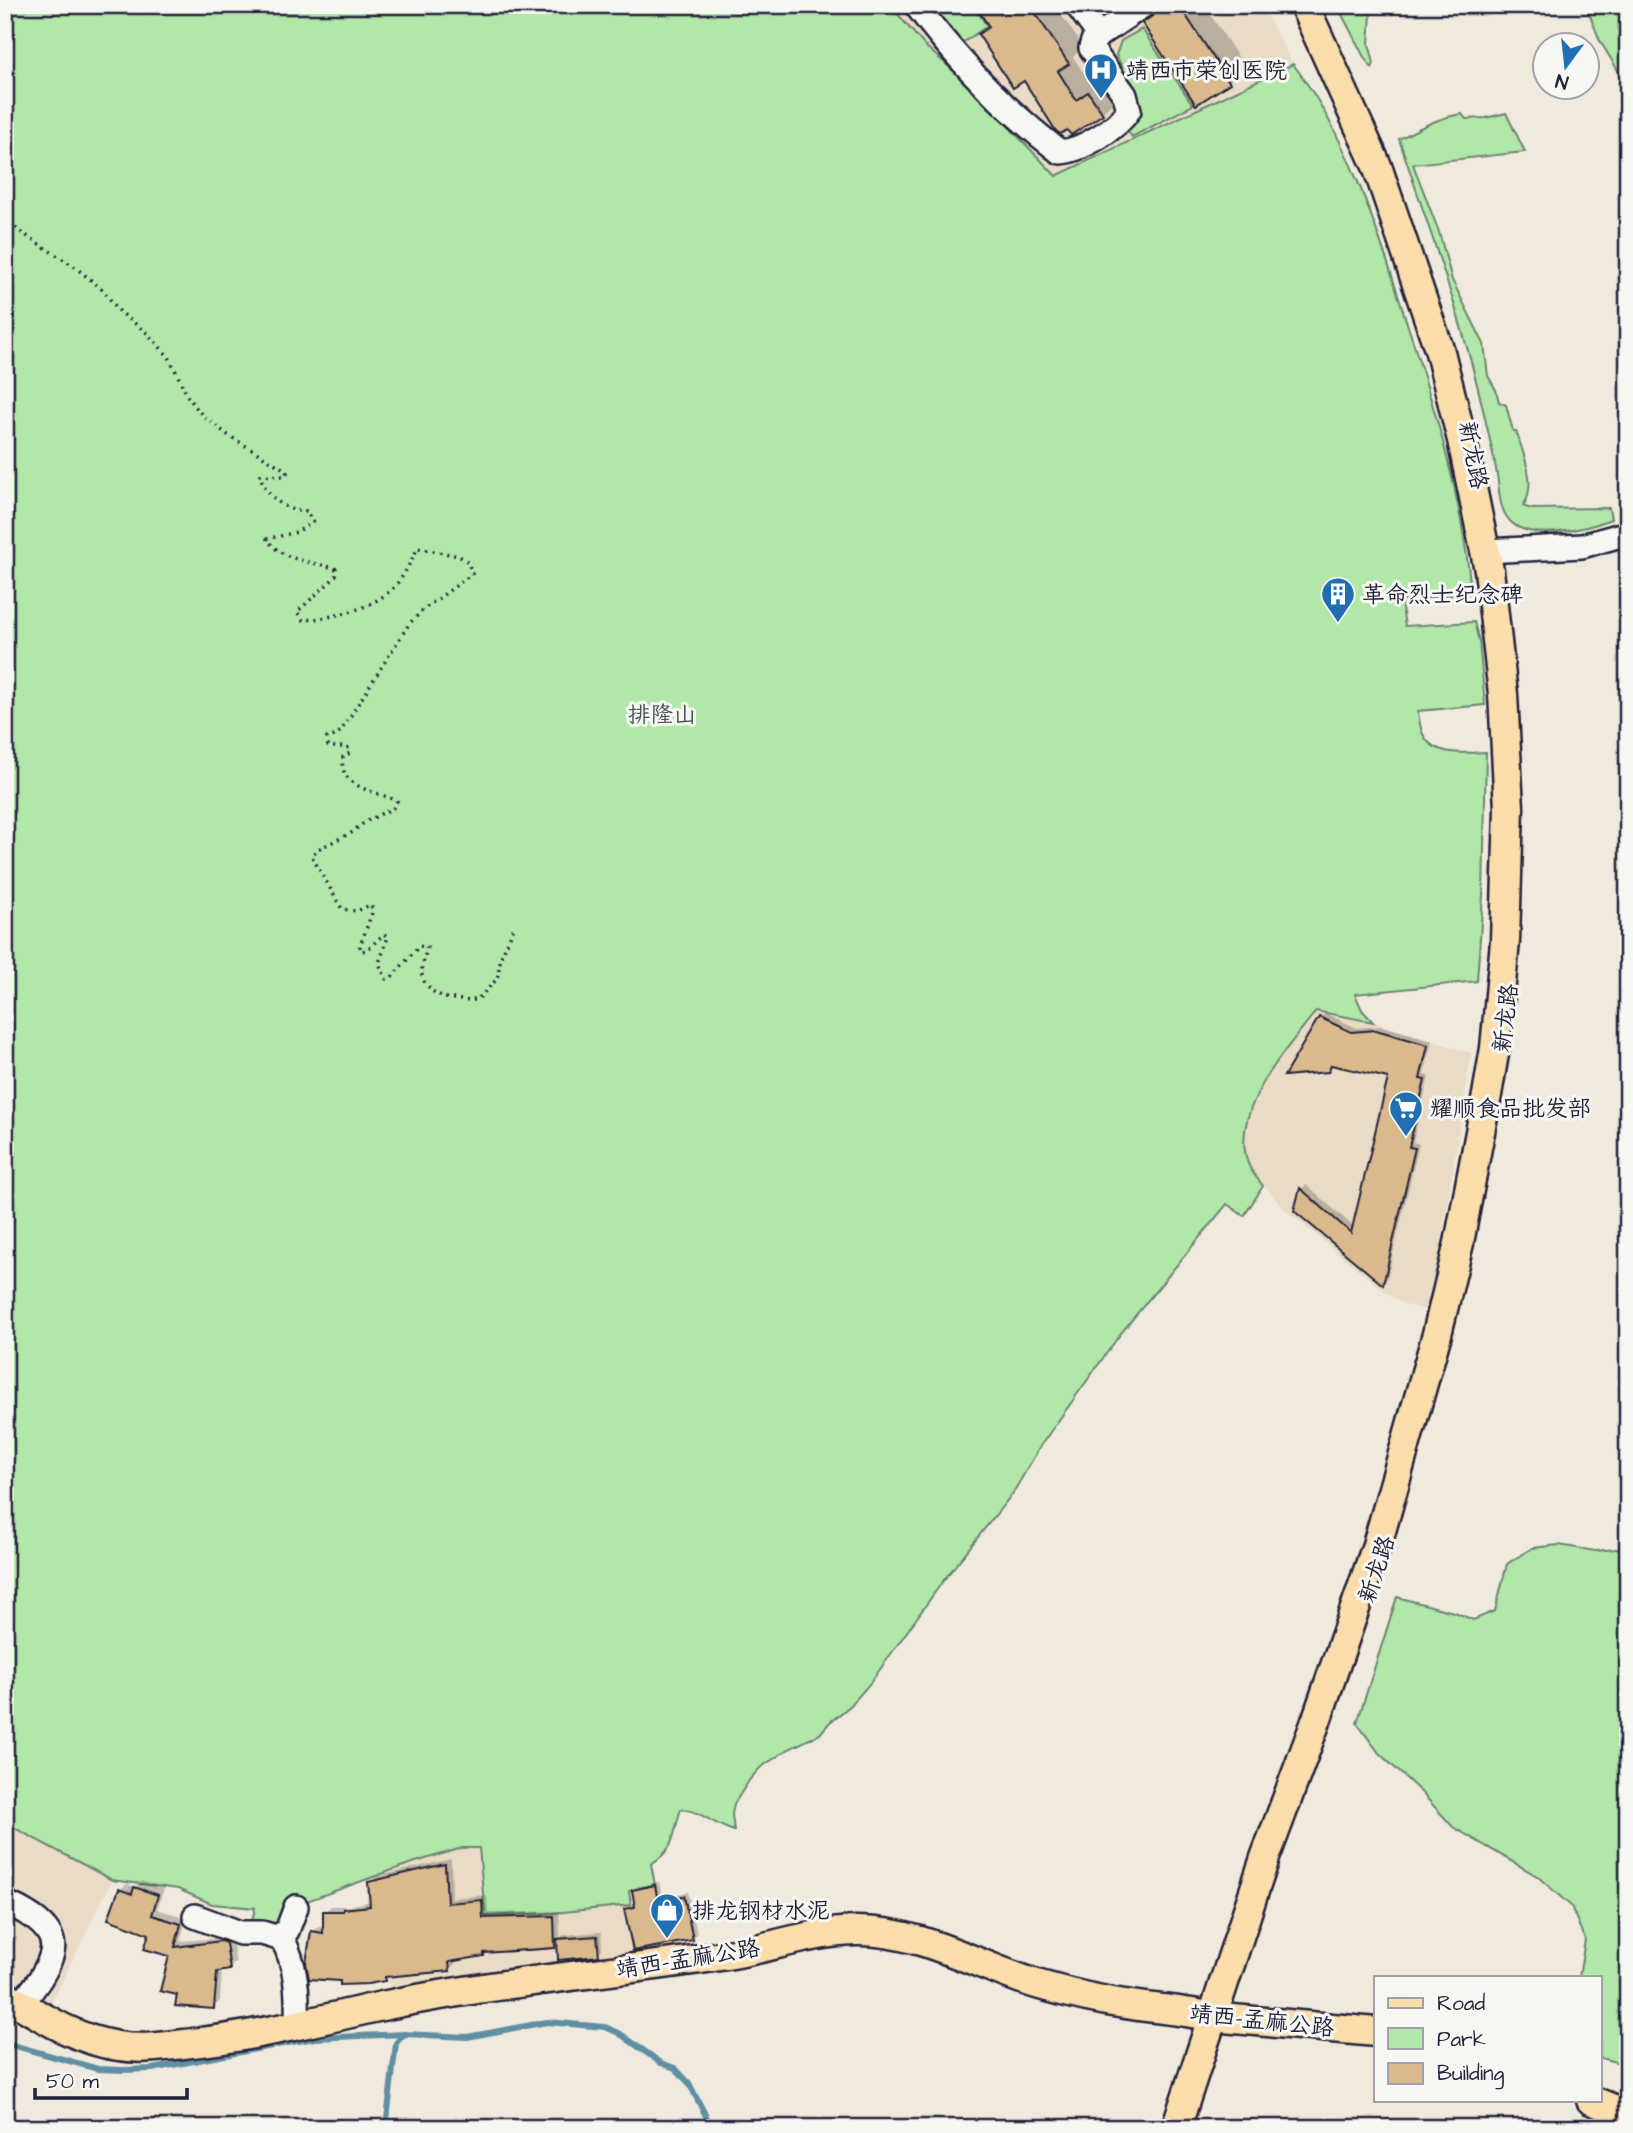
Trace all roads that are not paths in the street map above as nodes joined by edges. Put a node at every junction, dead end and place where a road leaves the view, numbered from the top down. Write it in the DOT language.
graph roads {
  1 [pos="916,5"];
  2 [pos="1077,5"];
  3 [pos="1144,5"];
  4 [pos="1304,5"];
  5 [pos="1316,5"];
  6 [pos="1099,35"];
  7 [pos="1628,534"];
  8 [pos="1489,551"];
  9 [pos="5,1903"];
  10 [pos="296,1907"];
  11 [pos="195,1916"];
  12 [pos="278,1936"];
  13 [pos="11,1998"];
  14 [pos="1212,2017"];
  15 [pos="297,2026"];
  16 [pos="1374,2032"];
  17 [pos="1596,2102"];
  18 [pos="1628,2115"];
  19 [pos="1176,2128"];
  1 -- 6 [label="street"];
  2 -- 6 [label="street"];
  3 -- 6 [label="street"];
  4 -- 8 [label="main road, 新龙路"];
  5 -- 8 [label="main road, 新龙路"];
  7 -- 8 [label="street"];
  8 -- 14 [label="main road, 新龙路"];
  9 -- 13 [label="street"];
  10 -- 12 [label="street"];
  11 -- 12 [label="street"];
  12 -- 15 [label="street"];
  13 -- 15 [label="main road, 靖西-孟麻公路"];
  14 -- 15 [label="main road, 靖西-孟麻公路"];
  14 -- 16 [label="main road, 靖西-孟麻公路"];
  14 -- 19 [label="main road, 新龙路"];
  17 -- 18 [label="main road"];
}
